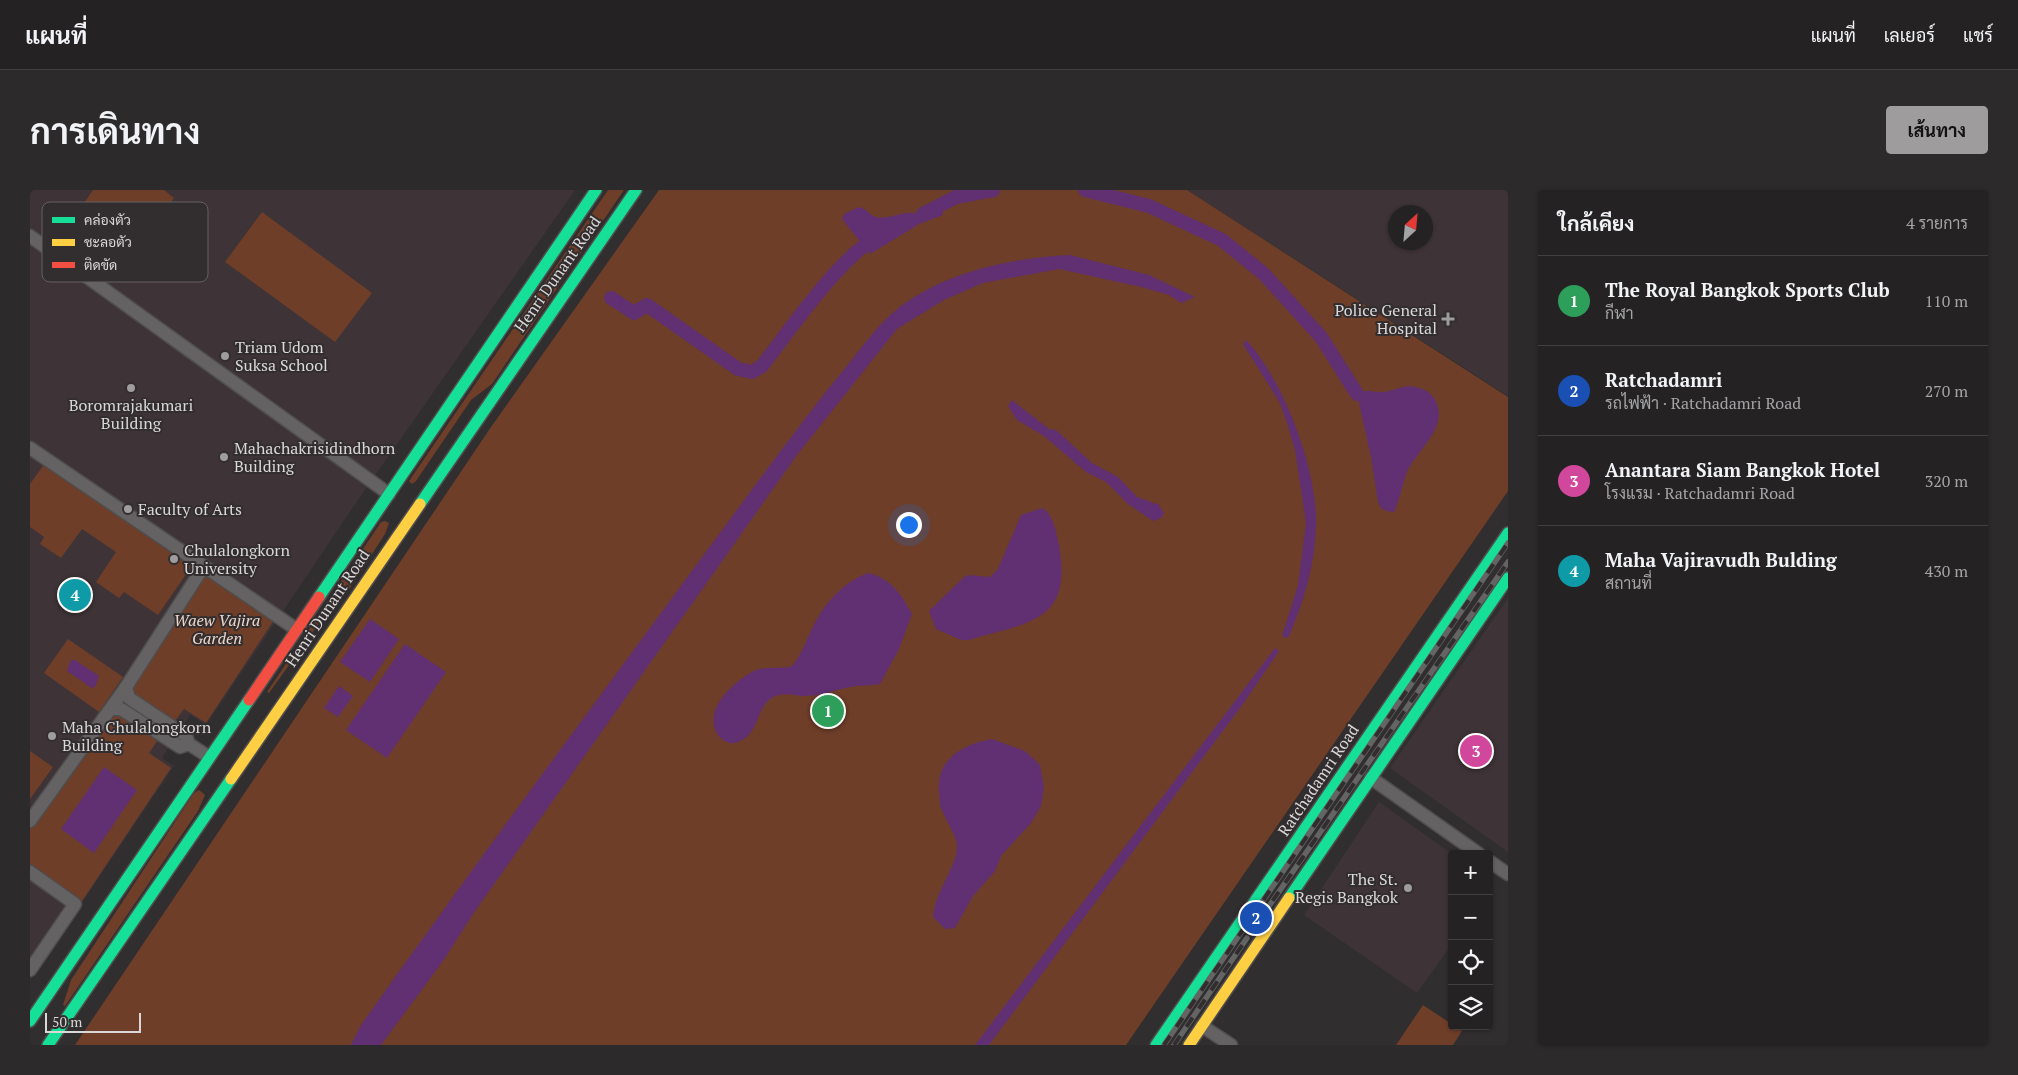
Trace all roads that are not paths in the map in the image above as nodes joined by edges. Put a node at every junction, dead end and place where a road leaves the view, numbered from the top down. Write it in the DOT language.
graph roads {
  1 [pos="596,190"];
  2 [pos="636,190"];
  3 [pos="30,236"];
  4 [pos="42,245"];
  5 [pos="94,282"];
  6 [pos="30,448"];
  7 [pos="389,494"];
  8 [pos="407,506"];
  9 [pos="1508,533"];
  10 [pos="204,566"];
  11 [pos="1508,578"];
  12 [pos="296,629"];
  13 [pos="126,687"];
  14 [pos="111,709"];
  15 [pos="189,744"];
  16 [pos="222,765"];
  17 [pos="1360,770"];
  18 [pos="30,821"];
  19 [pos="1473,850"];
  20 [pos="1493,864"];
  21 [pos="30,872"];
  22 [pos="1508,874"];
  23 [pos="30,970"];
  24 [pos="49,1019"];
  25 [pos="30,1021"];
  26 [pos="1202,1026"];
  27 [pos="48,1045"];
  28 [pos="1156,1045"];
  29 [pos="1189,1045"];
  30 [pos="1231,1045"];
  1 -- 7 [label="main road, Henri Dunant Road"];
  2 -- 8 [label="main road, Henri Dunant Road"];
  3 -- 4 [label="street"];
  5 -- 7 [label="street"];
  6 -- 10 [label="street"];
  7 -- 8 [label="main road"];
  7 -- 12 [label="main road, Henri Dunant Road"];
  8 -- 16 [label="main road, Henri Dunant Road"];
  9 -- 17 [label="main road, Ratchadamri Road"];
  10 -- 12 [label="street"];
  10 -- 13 [label="street"];
  11 -- 17 [label="main road, Ratchadamri Road"];
  12 -- 16 [label="main road, Henri Dunant Road"];
  13 -- 14 [label="street"];
  13 -- 15 [label="street"];
  14 -- 15 [label="street"];
  14 -- 18 [label="street"];
  15 -- 16 [label="street"];
  16 -- 24 [label="main road, Henri Dunant Road"];
  16 -- 24 [label="main road, Henri Dunant Road"];
  17 -- 19 [label="street"];
  17 -- 26 [label="main road, Ratchadamri Road"];
  17 -- 28 [label="main road, Ratchadamri Road"];
  20 -- 22 [label="street"];
  21 -- 23 [label="street"];
  24 -- 25 [label="main road, Henri Dunant Road"];
  24 -- 27 [label="main road, Henri Dunant Road"];
  26 -- 29 [label="main road, Ratchadamri Road"];
  26 -- 30 [label="street"];
}
